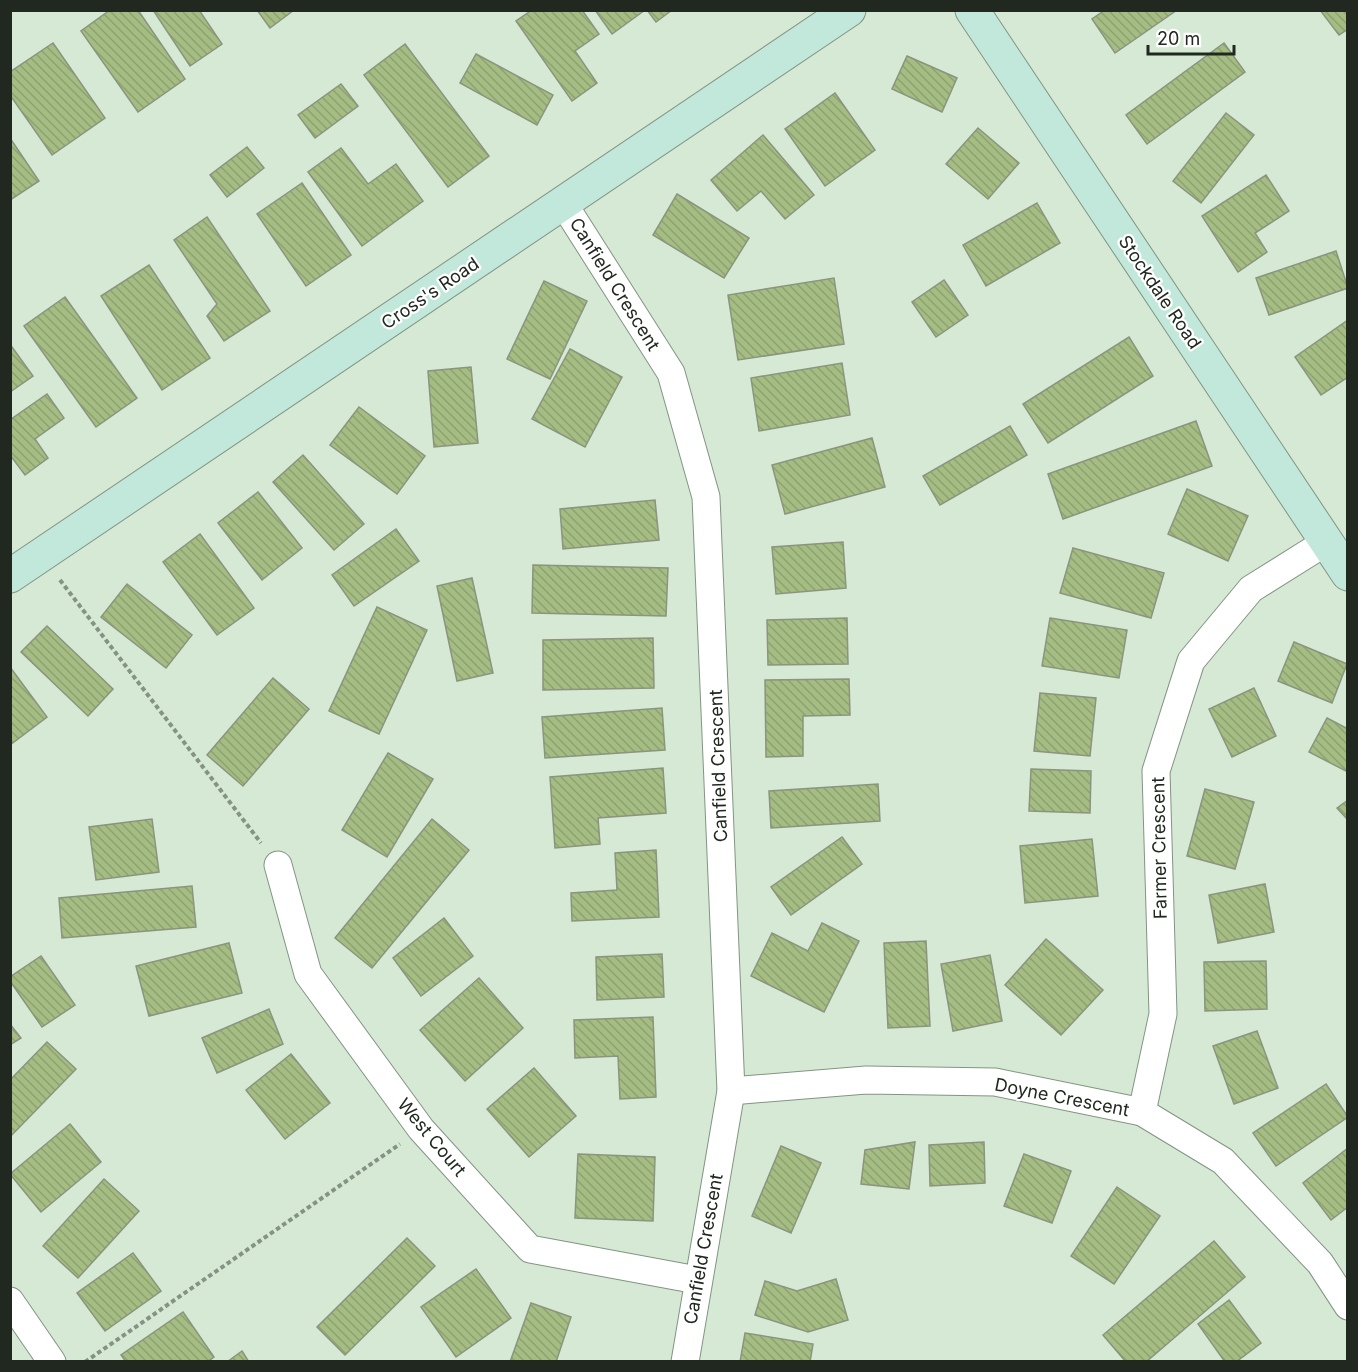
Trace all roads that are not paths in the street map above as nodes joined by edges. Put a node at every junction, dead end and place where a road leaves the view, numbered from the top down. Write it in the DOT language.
graph roads {
  1 [pos="849,10"];
  2 [pos="972,10"];
  3 [pos="563,203"];
  4 [pos="1326,542"];
  5 [pos="1347,574"];
  6 [pos="10,576"];
  7 [pos="278,865"];
  8 [pos="731,1091"];
  9 [pos="1142,1113"];
  10 [pos="697,1280"];
  11 [pos="10,1301"];
  12 [pos="1347,1306"];
  13 [pos="52,1362"];
  14 [pos="685,1362"];
  1 -- 3 [label="street, Cross's Road"];
  2 -- 4 [label="street, Stockdale Road"];
  3 -- 6 [label="street, Cross's Road"];
  3 -- 8 [label="street, Canfield Crescent"];
  4 -- 5 [label="street, Stockdale Road"];
  4 -- 9 [label="street, Farmer Crescent"];
  7 -- 10 [label="street, West Court"];
  8 -- 9 [label="street, Doyne Crescent"];
  8 -- 10 [label="street, Canfield Crescent"];
  9 -- 12 [label="street, Doyne Crescent"];
  10 -- 14 [label="street, Canfield Crescent"];
  11 -- 13 [label="street"];
}
